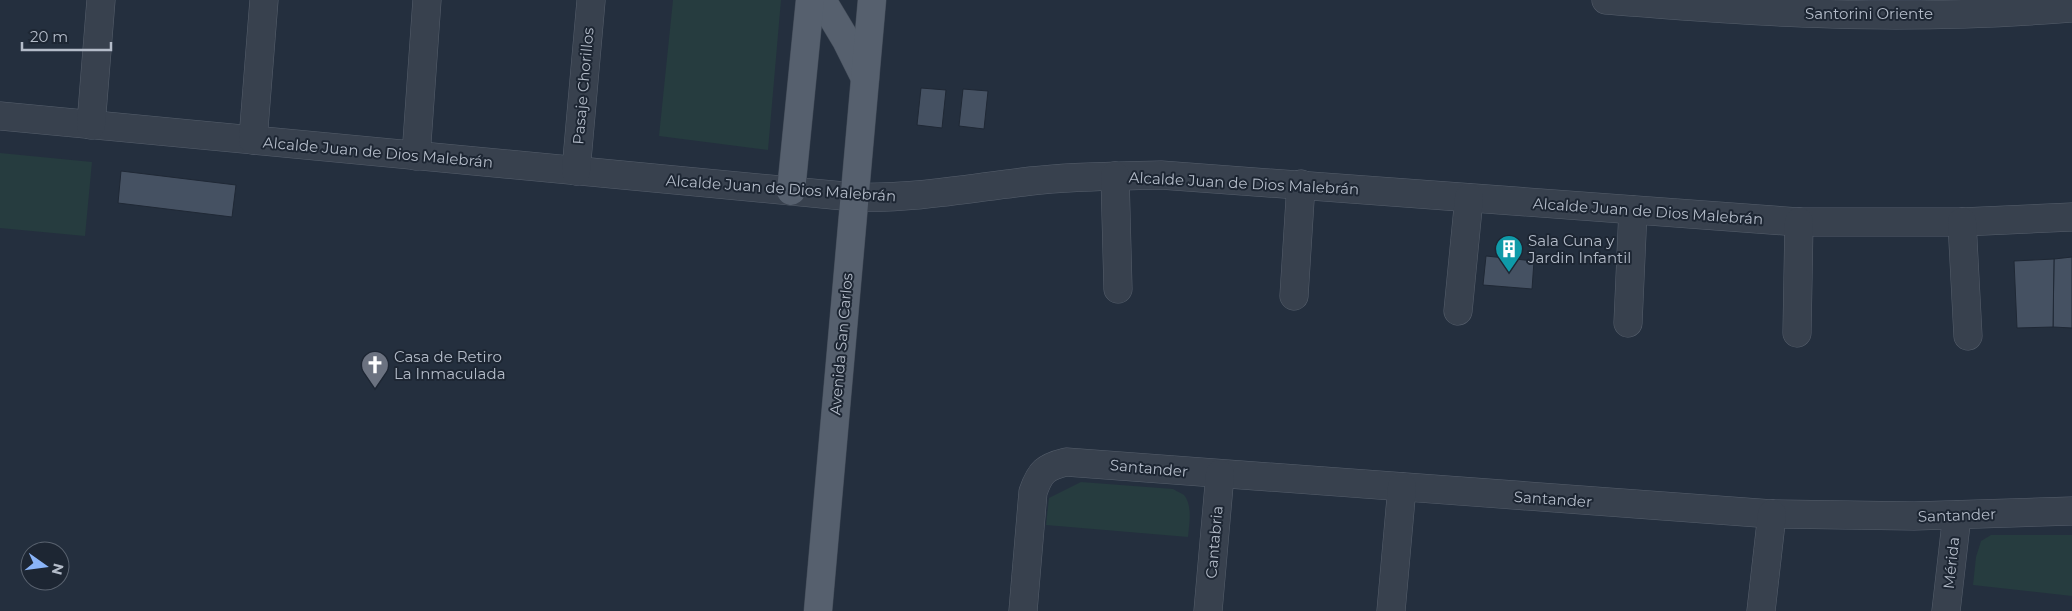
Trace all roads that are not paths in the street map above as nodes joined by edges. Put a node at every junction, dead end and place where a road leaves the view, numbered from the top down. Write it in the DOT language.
graph roads {
  1 [pos="101,0"];
  2 [pos="264,0"];
  3 [pos="427,0"];
  4 [pos="867,0"];
  5 [pos="872,0"];
  6 [pos="1606,0"];
  7 [pos="591,2"];
  8 [pos="820,4"];
  9 [pos="1773,6"];
  10 [pos="2072,8"];
  11 [pos="865,78"];
  12 [pos="0,116"];
  13 [pos="91,125"];
  14 [pos="253,140"];
  15 [pos="416,156"];
  16 [pos="576,171"];
  17 [pos="1114,176"];
  18 [pos="1302,184"];
  19 [pos="791,191"];
  20 [pos="854,197"];
  21 [pos="1469,198"];
  22 [pos="1633,210"];
  23 [pos="2072,217"];
  24 [pos="1799,222"];
  25 [pos="1962,222"];
  26 [pos="1118,288"];
  27 [pos="1294,296"];
  28 [pos="1458,310"];
  29 [pos="1628,323"];
  30 [pos="1797,333"];
  31 [pos="1968,336"];
  32 [pos="1220,474"];
  33 [pos="1402,487"];
  34 [pos="2072,511"];
  35 [pos="1772,514"];
  36 [pos="1957,515"];
  37 [pos="818,611"];
  38 [pos="1023,611"];
  39 [pos="1208,611"];
  40 [pos="1391,611"];
  41 [pos="1761,611"];
  42 [pos="1946,611"];
  1 -- 13 [label="street"];
  2 -- 14 [label="street"];
  3 -- 15 [label="street"];
  4 -- 8 [label="main road"];
  5 -- 11 [label="main road, Avenida San Carlos"];
  6 -- 9 [label="street, Santorini Oriente"];
  7 -- 16 [label="street, Pasaje Chorillos"];
  8 -- 11 [label="main road"];
  8 -- 19 [label="main road"];
  9 -- 10 [label="street, Santorini Oriente"];
  11 -- 20 [label="main road, Avenida San Carlos"];
  12 -- 13 [label="street, Alcalde Juan de Dios Malebrán"];
  13 -- 14 [label="street, Alcalde Juan de Dios Malebrán"];
  14 -- 15 [label="street, Alcalde Juan de Dios Malebrán"];
  15 -- 16 [label="street, Alcalde Juan de Dios Malebrán"];
  16 -- 19 [label="street, Alcalde Juan de Dios Malebrán"];
  17 -- 18 [label="street, Alcalde Juan de Dios Malebrán"];
  17 -- 20 [label="street, Alcalde Juan de Dios Malebrán"];
  17 -- 26 [label="street"];
  18 -- 21 [label="street, Alcalde Juan de Dios Malebrán"];
  18 -- 27 [label="street"];
  19 -- 20 [label="street, Alcalde Juan de Dios Malebrán"];
  20 -- 37 [label="main road, Avenida San Carlos"];
  21 -- 22 [label="street, Alcalde Juan de Dios Malebrán"];
  21 -- 28 [label="street"];
  22 -- 24 [label="street, Alcalde Juan de Dios Malebrán"];
  22 -- 29 [label="street"];
  23 -- 25 [label="street, Alcalde Juan de Dios Malebrán"];
  24 -- 25 [label="street, Alcalde Juan de Dios Malebrán"];
  24 -- 30 [label="street"];
  25 -- 31 [label="street"];
  32 -- 33 [label="street, Santander"];
  32 -- 38 [label="street, Santander"];
  32 -- 39 [label="street, Cantabria"];
  33 -- 35 [label="street, Santander"];
  33 -- 40 [label="street"];
  34 -- 36 [label="street, Santander"];
  35 -- 36 [label="street, Santander"];
  35 -- 41 [label="street"];
  36 -- 42 [label="street, Mérida"];
}
